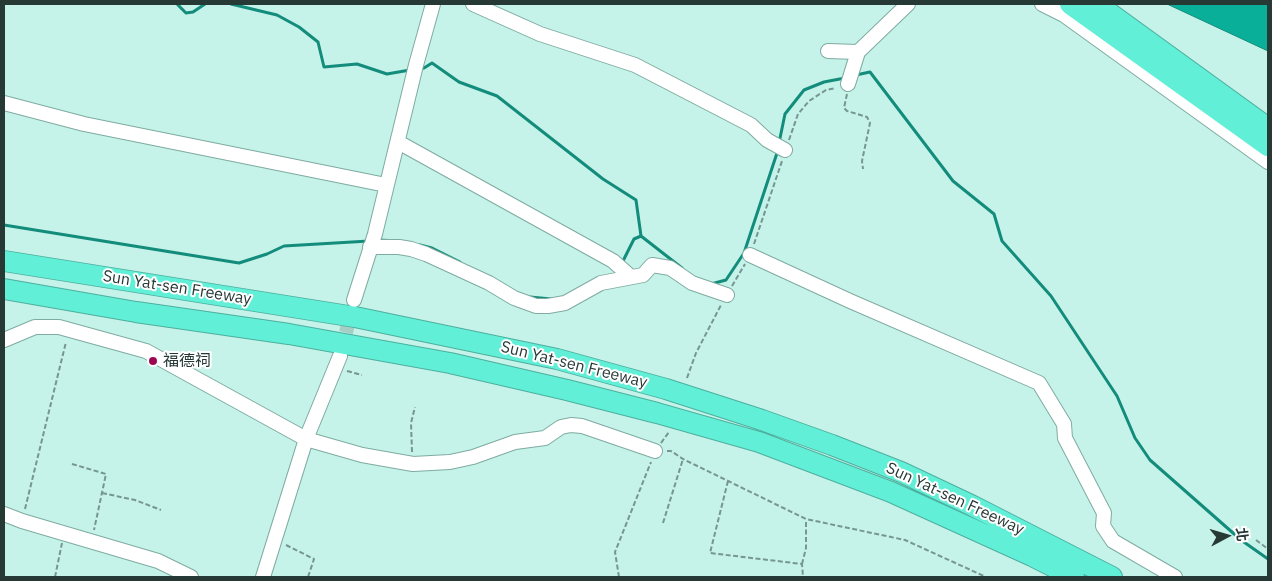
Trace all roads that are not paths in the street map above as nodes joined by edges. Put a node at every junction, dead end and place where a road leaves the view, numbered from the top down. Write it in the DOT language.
graph roads {
  1 [pos="433,4"];
  2 [pos="473,4"];
  3 [pos="908,4"];
  4 [pos="1042,4"];
  5 [pos="1070,4"];
  6 [pos="1097,4"];
  7 [pos="828,51"];
  8 [pos="858,52"];
  9 [pos="848,84"];
  10 [pos="4,103"];
  11 [pos="1268,128"];
  12 [pos="398,142"];
  13 [pos="1268,146"];
  14 [pos="785,150"];
  15 [pos="1268,162"];
  16 [pos="386,185"];
  17 [pos="372,242"];
  18 [pos="750,255"];
  19 [pos="4,261"];
  20 [pos="631,277"];
  21 [pos="4,289"];
  22 [pos="727,295"];
  23 [pos="354,300"];
  24 [pos="4,340"];
  25 [pos="340,356"];
  26 [pos="306,439"];
  27 [pos="655,452"];
  28 [pos="4,514"];
  29 [pos="191,577"];
  30 [pos="263,577"];
  31 [pos="1074,577"];
  32 [pos="1112,577"];
  33 [pos="1175,577"];
  1 -- 12 [label="street"];
  2 -- 14 [label="street"];
  3 -- 8 [label="street"];
  4 -- 15 [label="street"];
  5 -- 13 [label="highway"];
  6 -- 11 [label="highway"];
  7 -- 8 [label="street"];
  8 -- 9 [label="street"];
  10 -- 16 [label="street"];
  12 -- 16 [label="street"];
  12 -- 20 [label="street"];
  16 -- 17 [label="street"];
  17 -- 20 [label="street"];
  17 -- 23 [label="street"];
  18 -- 33 [label="street"];
  19 -- 32 [label="highway, Sun Yat-sen Freeway"];
  20 -- 22 [label="street"];
  21 -- 31 [label="highway, Sun Yat-sen Freeway"];
  24 -- 26 [label="street"];
  25 -- 26 [label="street"];
  26 -- 27 [label="street"];
  26 -- 30 [label="street"];
  28 -- 29 [label="street"];
}
